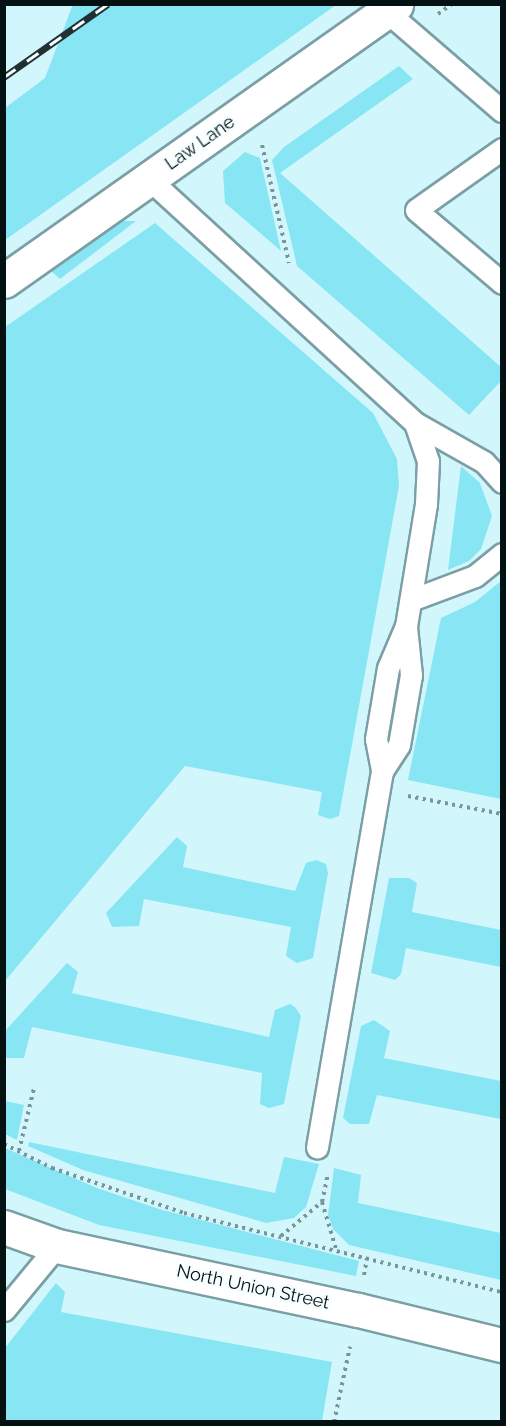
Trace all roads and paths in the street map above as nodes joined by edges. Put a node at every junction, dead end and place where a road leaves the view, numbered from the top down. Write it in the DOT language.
graph roads {
  1 [pos="391,8"];
  2 [pos="501,111"];
  3 [pos="260,138"];
  4 [pos="501,149"];
  5 [pos="149,179"];
  6 [pos="290,265"];
  7 [pos="4,281"];
  8 [pos="501,283"];
  9 [pos="415,423"];
  10 [pos="501,482"];
  11 [pos="501,554"];
  12 [pos="411,600"];
  13 [pos="34,1088"];
  14 [pos="4,1144"];
  15 [pos="317,1147"];
  16 [pos="19,1151"];
  17 [pos="4,1227"];
  18 [pos="281,1236"];
  19 [pos="57,1246"];
  20 [pos="337,1250"];
  21 [pos="501,1292"];
  22 [pos="4,1310"];
  23 [pos="501,1345"];
  1 -- 2 [label="lane"];
  1 -- 5 [label="street, Law Lane"];
  3 -- 6 [label="path"];
  4 -- 8 [label="lane"];
  5 -- 7 [label="street, Law Lane"];
  5 -- 9 [label="lane"];
  9 -- 10 [label="lane"];
  9 -- 12 [label="lane"];
  11 -- 12 [label="lane"];
  12 -- 15 [label="lane"];
  13 -- 16 [label="path"];
  14 -- 16 [label="path"];
  16 -- 18 [label="path"];
  17 -- 19 [label="street, North Union Street"];
  18 -- 20 [label="path"];
  18 -- 20 [label="path"];
  19 -- 22 [label="lane"];
  19 -- 23 [label="street, North Union Street"];
  20 -- 21 [label="path"];
}
